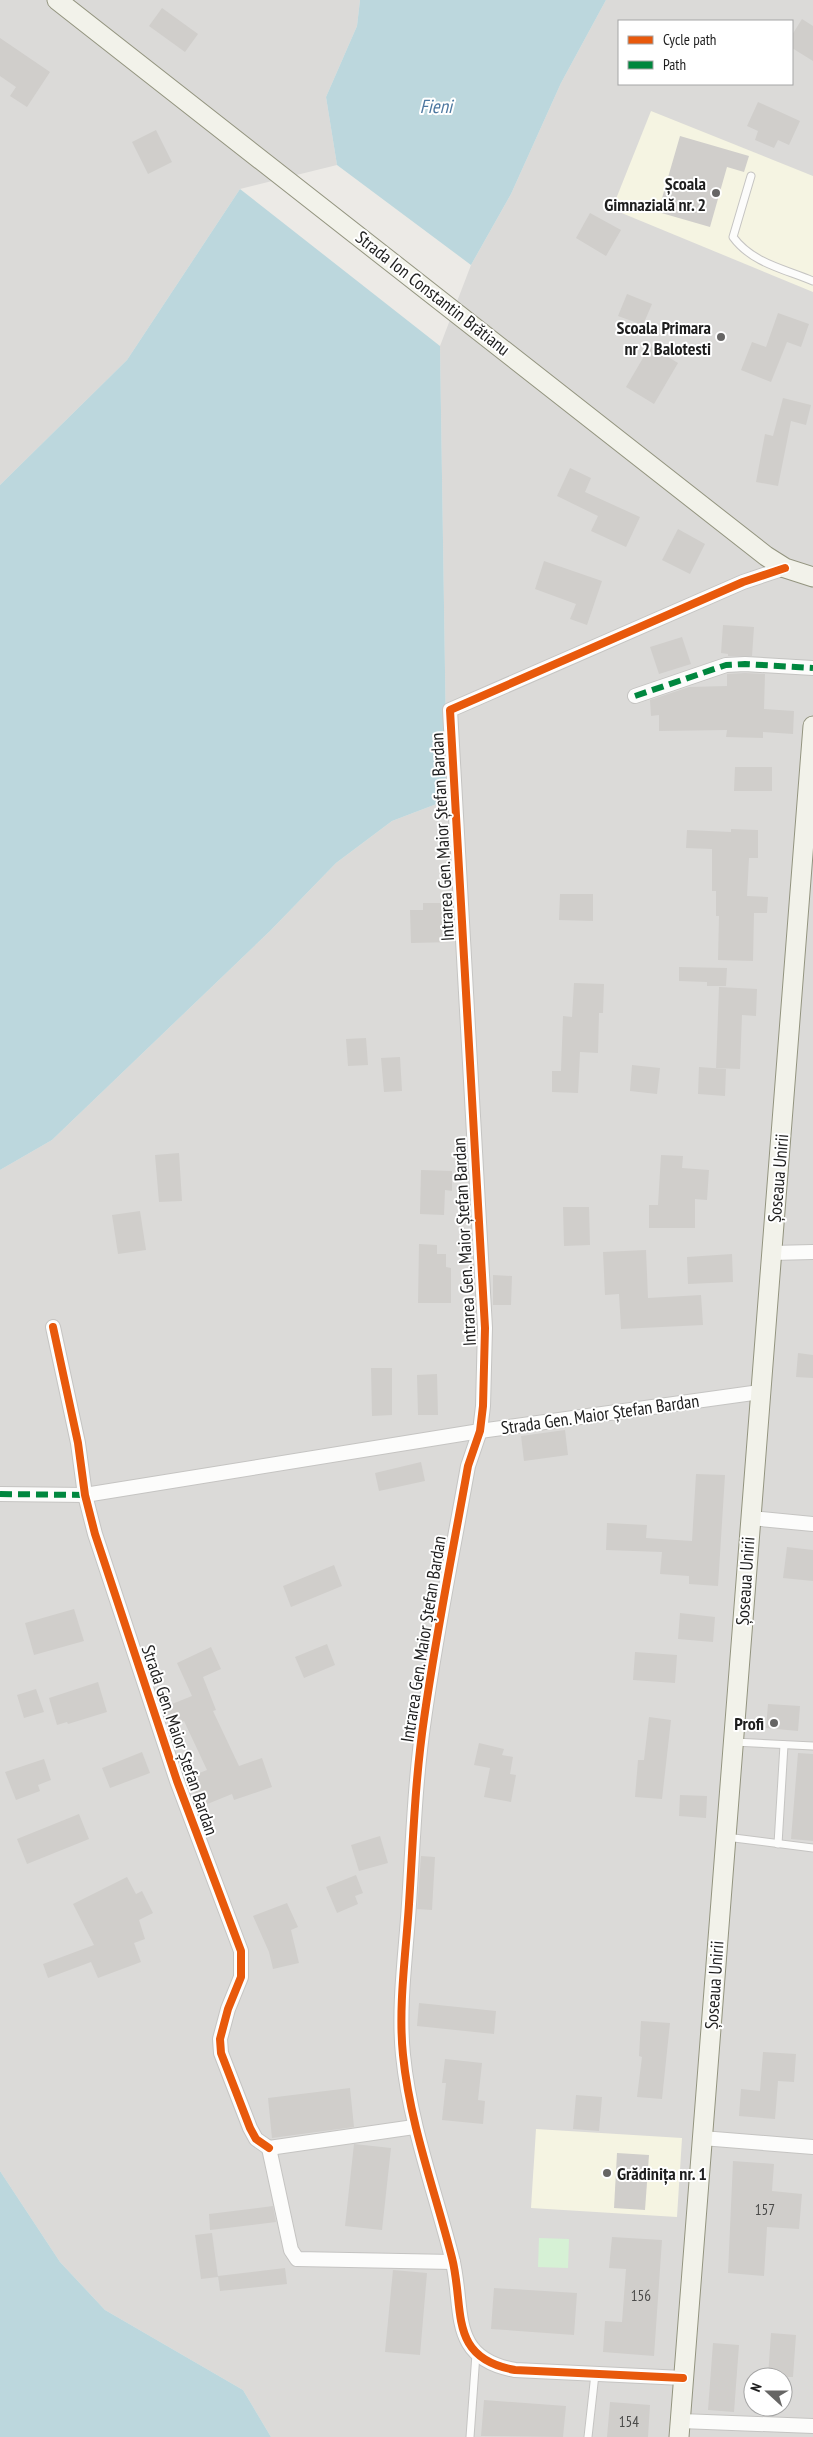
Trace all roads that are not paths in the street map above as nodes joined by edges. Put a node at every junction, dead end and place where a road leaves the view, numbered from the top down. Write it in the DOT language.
graph roads {
  1 [pos="68,3"];
  2 [pos="751,176"];
  3 [pos="813,281"];
  4 [pos="785,568"];
  5 [pos="813,577"];
  6 [pos="813,668"];
  7 [pos="635,696"];
  8 [pos="813,726"];
  9 [pos="813,1252"];
  10 [pos="772,1253"];
  11 [pos="53,1327"];
  12 [pos="760,1392"];
  13 [pos="480,1431"];
  14 [pos="0,1494"];
  15 [pos="85,1495"];
  16 [pos="750,1518"];
  17 [pos="813,1524"];
  18 [pos="733,1742"];
  19 [pos="784,1745"];
  20 [pos="813,1746"];
  21 [pos="725,1837"];
  22 [pos="778,1844"];
  23 [pos="813,1848"];
  24 [pos="414,2128"];
  25 [pos="702,2138"];
  26 [pos="813,2147"];
  27 [pos="269,2148"];
  28 [pos="453,2262"];
  29 [pos="476,2354"];
  30 [pos="594,2374"];
  31 [pos="683,2378"];
  32 [pos="813,2426"];
  33 [pos="680,2429"];
  34 [pos="470,2437"];
  35 [pos="588,2437"];
  1 -- 4 [label="main road, Strada Ion Constantin Brătianu"];
  2 -- 3 [label="lane"];
  4 -- 5 [label="main road, Strada Ion Constantin Brătianu"];
  4 -- 13 [label="street, Intrarea Gen. Maior Ștefan Bardan"];
  6 -- 7 [label="street"];
  8 -- 10 [label="main road, Șoseaua Unirii"];
  9 -- 10 [label="street"];
  10 -- 12 [label="main road, Șoseaua Unirii"];
  11 -- 15 [label="street, Strada Gen. Maior Ștefan Bardan"];
  12 -- 13 [label="street, Strada Gen. Maior Ștefan Bardan"];
  12 -- 16 [label="main road, Șoseaua Unirii"];
  13 -- 15 [label="street, Strada Gen. Maior Ștefan Bardan"];
  13 -- 24 [label="street, Intrarea Gen. Maior Ștefan Bardan"];
  14 -- 15 [label="street"];
  15 -- 27 [label="street, Strada Gen. Maior Ștefan Bardan"];
  16 -- 17 [label="street"];
  16 -- 18 [label="main road, Șoseaua Unirii"];
  18 -- 19 [label="lane"];
  18 -- 21 [label="main road, Șoseaua Unirii"];
  19 -- 20 [label="lane"];
  19 -- 22 [label="lane"];
  21 -- 22 [label="lane"];
  21 -- 25 [label="main road, Șoseaua Unirii"];
  22 -- 23 [label="lane"];
  24 -- 27 [label="street"];
  24 -- 28 [label="street, Intrarea Gen. Maior Ștefan Bardan"];
  25 -- 26 [label="street"];
  25 -- 31 [label="main road, Șoseaua Unirii"];
  27 -- 28 [label="street"];
  28 -- 29 [label="street, Intrarea Gen. Maior Ștefan Bardan"];
  29 -- 30 [label="street"];
  29 -- 34 [label="lane"];
  30 -- 31 [label="street"];
  30 -- 35 [label="lane"];
  31 -- 33 [label="main road, Șoseaua Unirii"];
  32 -- 33 [label="street"];
}
